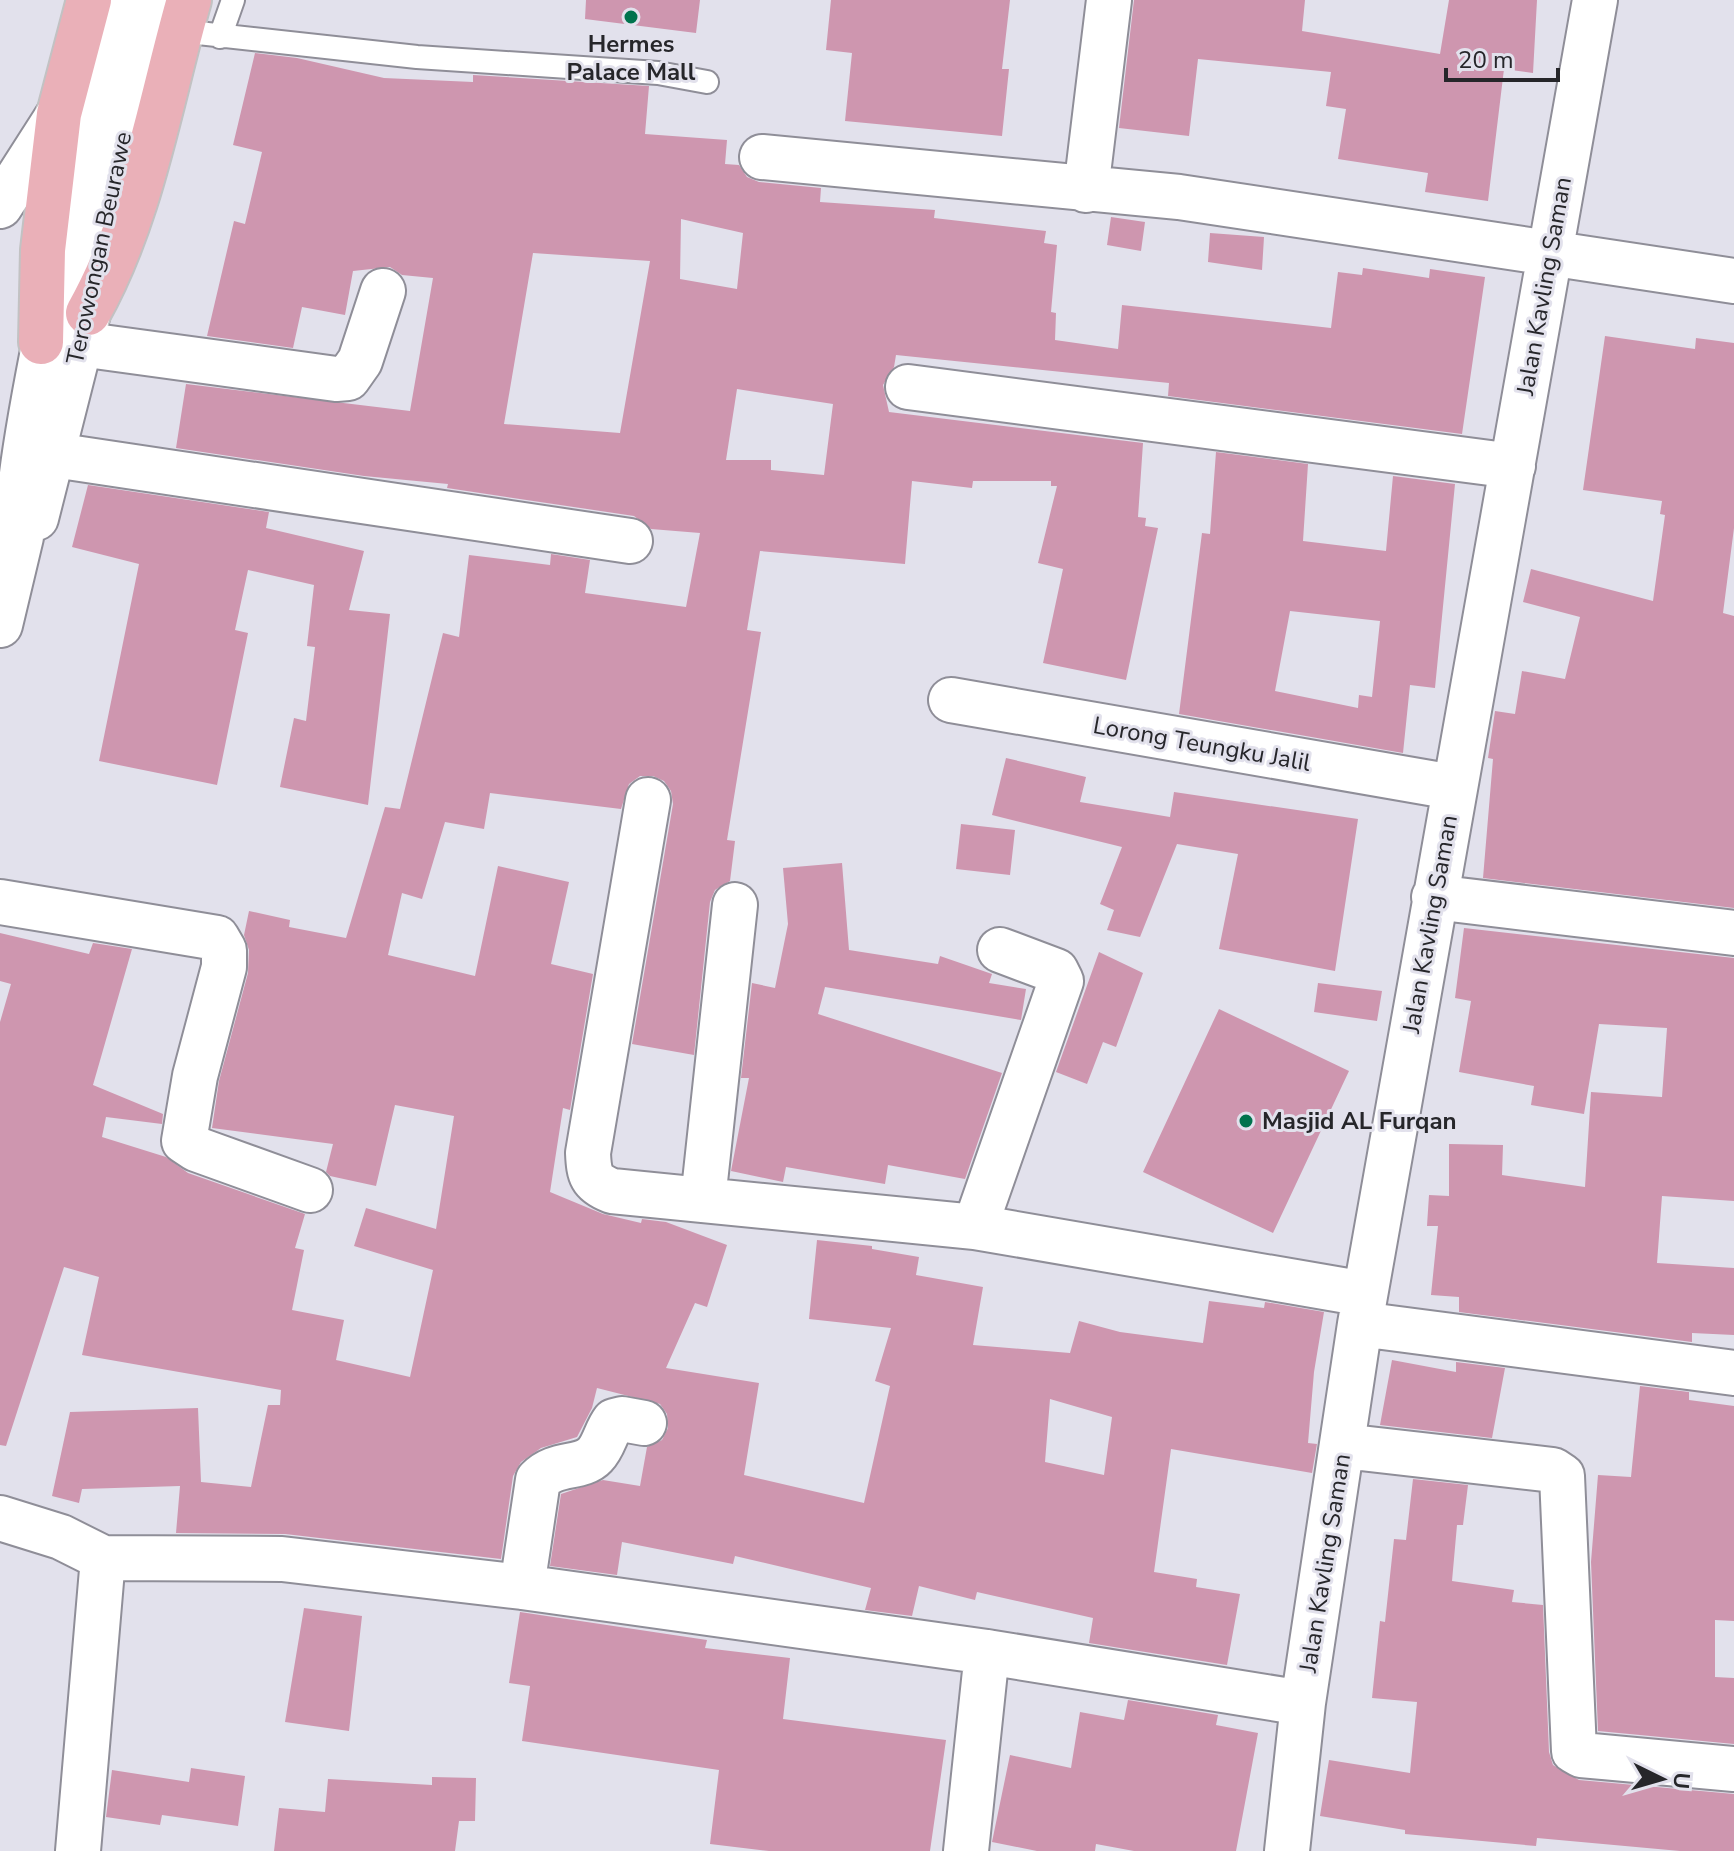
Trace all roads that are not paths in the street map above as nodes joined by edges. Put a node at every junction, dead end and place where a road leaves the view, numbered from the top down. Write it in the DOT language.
graph roads {
  1 [pos="89,0"];
  2 [pos="123,0"];
  3 [pos="233,0"];
  4 [pos="1109,0"];
  5 [pos="1595,0"];
  6 [pos="186,17"];
  7 [pos="707,82"];
  8 [pos="59,114"];
  9 [pos="762,157"];
  10 [pos="1086,190"];
  11 [pos="0,206"];
  12 [pos="1549,254"];
  13 [pos="1734,281"];
  14 [pos="383,291"];
  15 [pos="49,349"];
  16 [pos="908,387"];
  17 [pos="1513,466"];
  18 [pos="27,493"];
  19 [pos="630,541"];
  20 [pos="0,625"];
  21 [pos="951,700"];
  22 [pos="1453,787"];
  23 [pos="648,800"];
  24 [pos="1434,897"];
  25 [pos="0,902"];
  26 [pos="735,905"];
  27 [pos="1734,933"];
  28 [pos="1000,950"];
  29 [pos="310,1190"];
  30 [pos="703,1200"];
  31 [pos="975,1227"];
  32 [pos="1362,1309"];
  33 [pos="1734,1373"];
  34 [pos="644,1423"];
  35 [pos="1343,1446"];
  36 [pos="0,1518"];
  37 [pos="103,1558"];
  38 [pos="522,1587"];
  39 [pos="987,1652"];
  40 [pos="1303,1703"];
  41 [pos="1734,1769"];
  42 [pos="78,1851"];
  43 [pos="966,1851"];
  44 [pos="1287,1851"];
  1 -- 8 [label="main road"];
  2 -- 15 [label="street, Terowongan Beurawe"];
  3 -- 6 [label="lane"];
  4 -- 10 [label="street"];
  5 -- 12 [label="street, Jalan Kavling Saman"];
  6 -- 7 [label="lane"];
  6 -- 15 [label="main road"];
  8 -- 11 [label="street"];
  8 -- 15 [label="main road"];
  9 -- 10 [label="street"];
  10 -- 12 [label="street"];
  12 -- 13 [label="street"];
  12 -- 17 [label="street, Jalan Kavling Saman"];
  14 -- 15 [label="street"];
  15 -- 18 [label="street, Terowongan Beurawe"];
  16 -- 17 [label="street"];
  17 -- 22 [label="street, Jalan Kavling Saman"];
  18 -- 19 [label="street"];
  18 -- 20 [label="street, Terowongan Beurawe"];
  21 -- 22 [label="street, Lorong Teungku Jalil"];
  22 -- 24 [label="street, Jalan Kavling Saman"];
  23 -- 30 [label="street"];
  24 -- 27 [label="street"];
  24 -- 32 [label="street, Jalan Kavling Saman"];
  25 -- 29 [label="street"];
  26 -- 30 [label="street"];
  28 -- 31 [label="street"];
  30 -- 31 [label="street"];
  31 -- 32 [label="street"];
  32 -- 33 [label="street"];
  32 -- 35 [label="street, Jalan Kavling Saman"];
  34 -- 38 [label="street"];
  35 -- 40 [label="street, Jalan Kavling Saman"];
  35 -- 41 [label="street"];
  36 -- 37 [label="street"];
  37 -- 38 [label="street"];
  37 -- 42 [label="street"];
  38 -- 39 [label="street"];
  39 -- 40 [label="street"];
  39 -- 43 [label="street"];
  40 -- 44 [label="street, Jalan Kavling Saman"];
}
